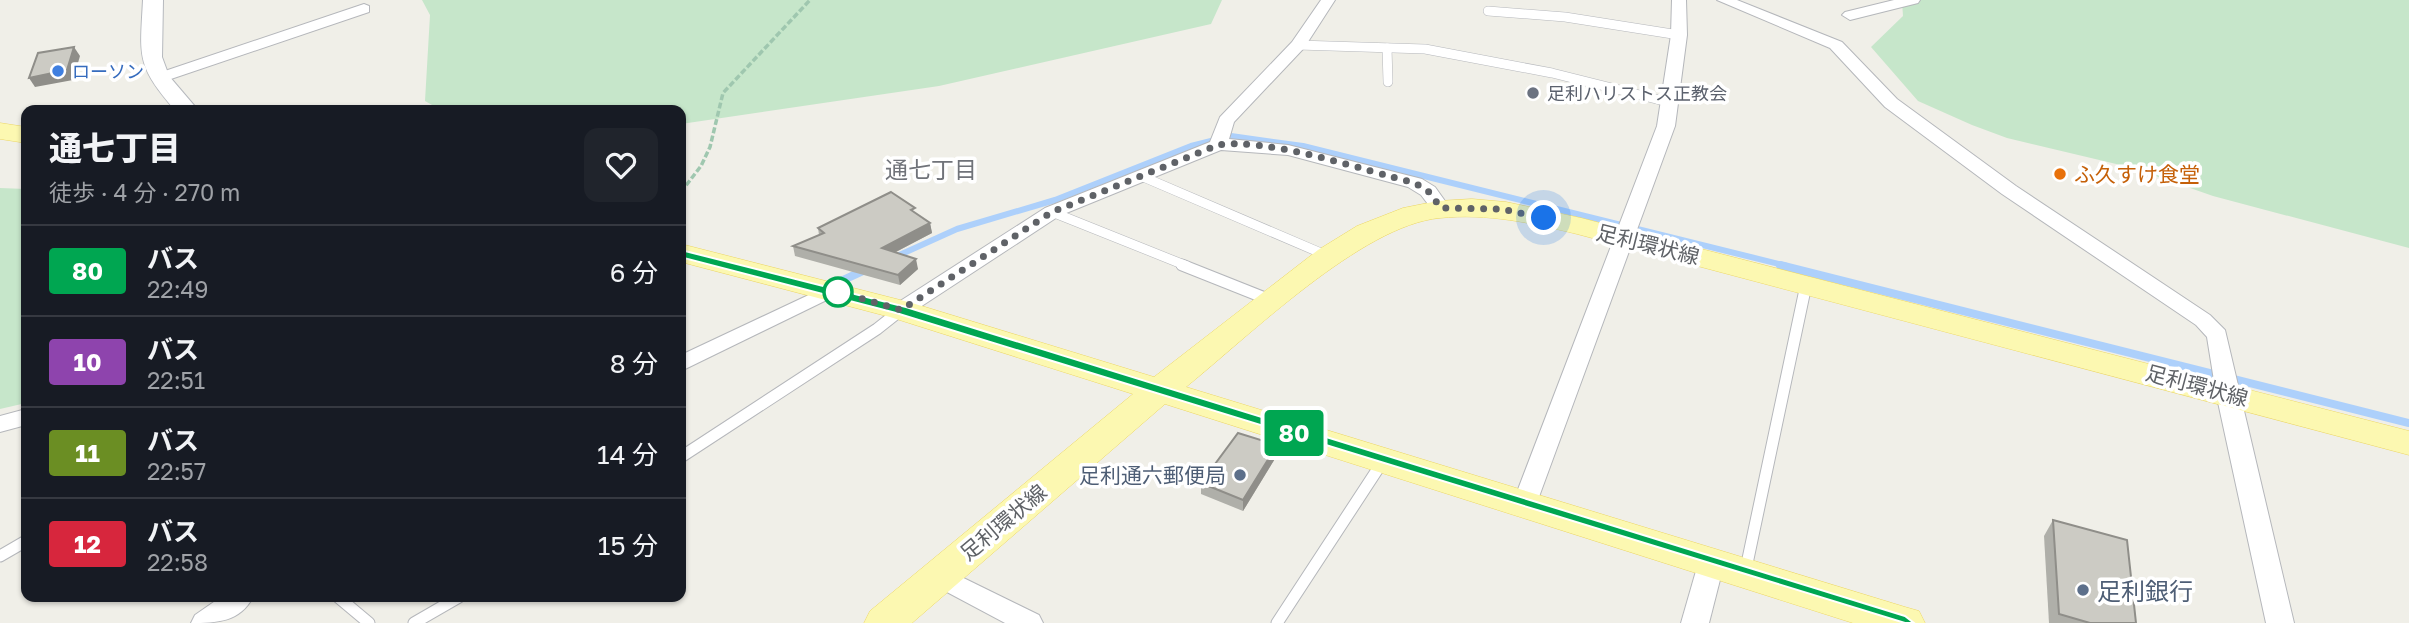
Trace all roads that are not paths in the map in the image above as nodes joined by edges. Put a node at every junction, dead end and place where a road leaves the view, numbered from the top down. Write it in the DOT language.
graph roads {
  1 [pos="153,0"];
  2 [pos="1328,0"];
  3 [pos="1679,0"];
  4 [pos="1724,0"];
  5 [pos="1913,0"];
  6 [pos="364,9"];
  7 [pos="1488,11"];
  8 [pos="1845,24"];
  9 [pos="1679,34"];
  10 [pos="1298,45"];
  11 [pos="1387,48"];
  12 [pos="159,78"];
  13 [pos="1388,82"];
  14 [pos="1668,102"];
  15 [pos="183,105"];
  16 [pos="1218,145"];
  17 [pos="1141,176"];
  18 [pos="1441,208"];
  19 [pos="1052,212"];
  20 [pos="1622,237"];
  21 [pos="1329,256"];
  22 [pos="686,257"];
  23 [pos="1806,285"];
  24 [pos="832,290"];
  25 [pos="1272,301"];
  26 [pos="901,310"];
  27 [pos="686,362"];
  28 [pos="1160,390"];
  29 [pos="2227,393"];
  30 [pos="21,419"];
  31 [pos="0,424"];
  32 [pos="2409,443"];
  33 [pos="686,454"];
  34 [pos="1383,461"];
  35 [pos="1524,505"];
  36 [pos="21,544"];
  37 [pos="0,556"];
  38 [pos="1728,569"];
  39 [pos="939,576"];
  40 [pos="233,602"];
  41 [pos="344,602"];
  42 [pos="450,602"];
  43 [pos="205,623"];
  44 [pos="369,623"];
  45 [pos="414,623"];
  46 [pos="884,623"];
  47 [pos="1029,623"];
  48 [pos="1277,623"];
  49 [pos="1695,623"];
  50 [pos="1905,623"];
  51 [pos="2280,623"];
  1 -- 12 [label="street"];
  2 -- 10 [label="street"];
  3 -- 9 [label="street"];
  4 -- 8 [label="street"];
  5 -- 8 [label="street"];
  6 -- 12 [label="street"];
  7 -- 9 [label="lane"];
  8 -- 29 [label="street"];
  9 -- 14 [label="street"];
  10 -- 11 [label="lane"];
  10 -- 16 [label="street"];
  11 -- 13 [label="lane"];
  11 -- 14 [label="lane"];
  12 -- 15 [label="street"];
  14 -- 20 [label="street"];
  16 -- 17 [label="street"];
  16 -- 18 [label="street"];
  17 -- 19 [label="street"];
  17 -- 21 [label="lane"];
  18 -- 20 [label="main road, 足利環状線"];
  18 -- 21 [label="main road, 足利環状線"];
  19 -- 25 [label="lane"];
  19 -- 26 [label="street"];
  20 -- 23 [label="main road, 足利環状線"];
  20 -- 35 [label="street"];
  21 -- 25 [label="main road, 足利環状線"];
  22 -- 24 [label="main road"];
  23 -- 29 [label="main road, 足利環状線"];
  23 -- 38 [label="lane"];
  24 -- 26 [label="main road"];
  24 -- 27 [label="street"];
  25 -- 28 [label="main road, 足利環状線"];
  26 -- 28 [label="main road"];
  26 -- 33 [label="lane"];
  28 -- 34 [label="main road"];
  28 -- 39 [label="main road, 足利環状線"];
  29 -- 32 [label="main road, 足利環状線"];
  29 -- 51 [label="street"];
  30 -- 31 [label="street"];
  34 -- 35 [label="main road"];
  34 -- 48 [label="lane"];
  35 -- 38 [label="main road"];
  36 -- 37 [label="lane"];
  38 -- 49 [label="street"];
  38 -- 50 [label="main road"];
  39 -- 46 [label="main road, 足利環状線"];
  39 -- 47 [label="street"];
  40 -- 43 [label="street"];
  41 -- 44 [label="lane"];
  42 -- 45 [label="lane"];
}
